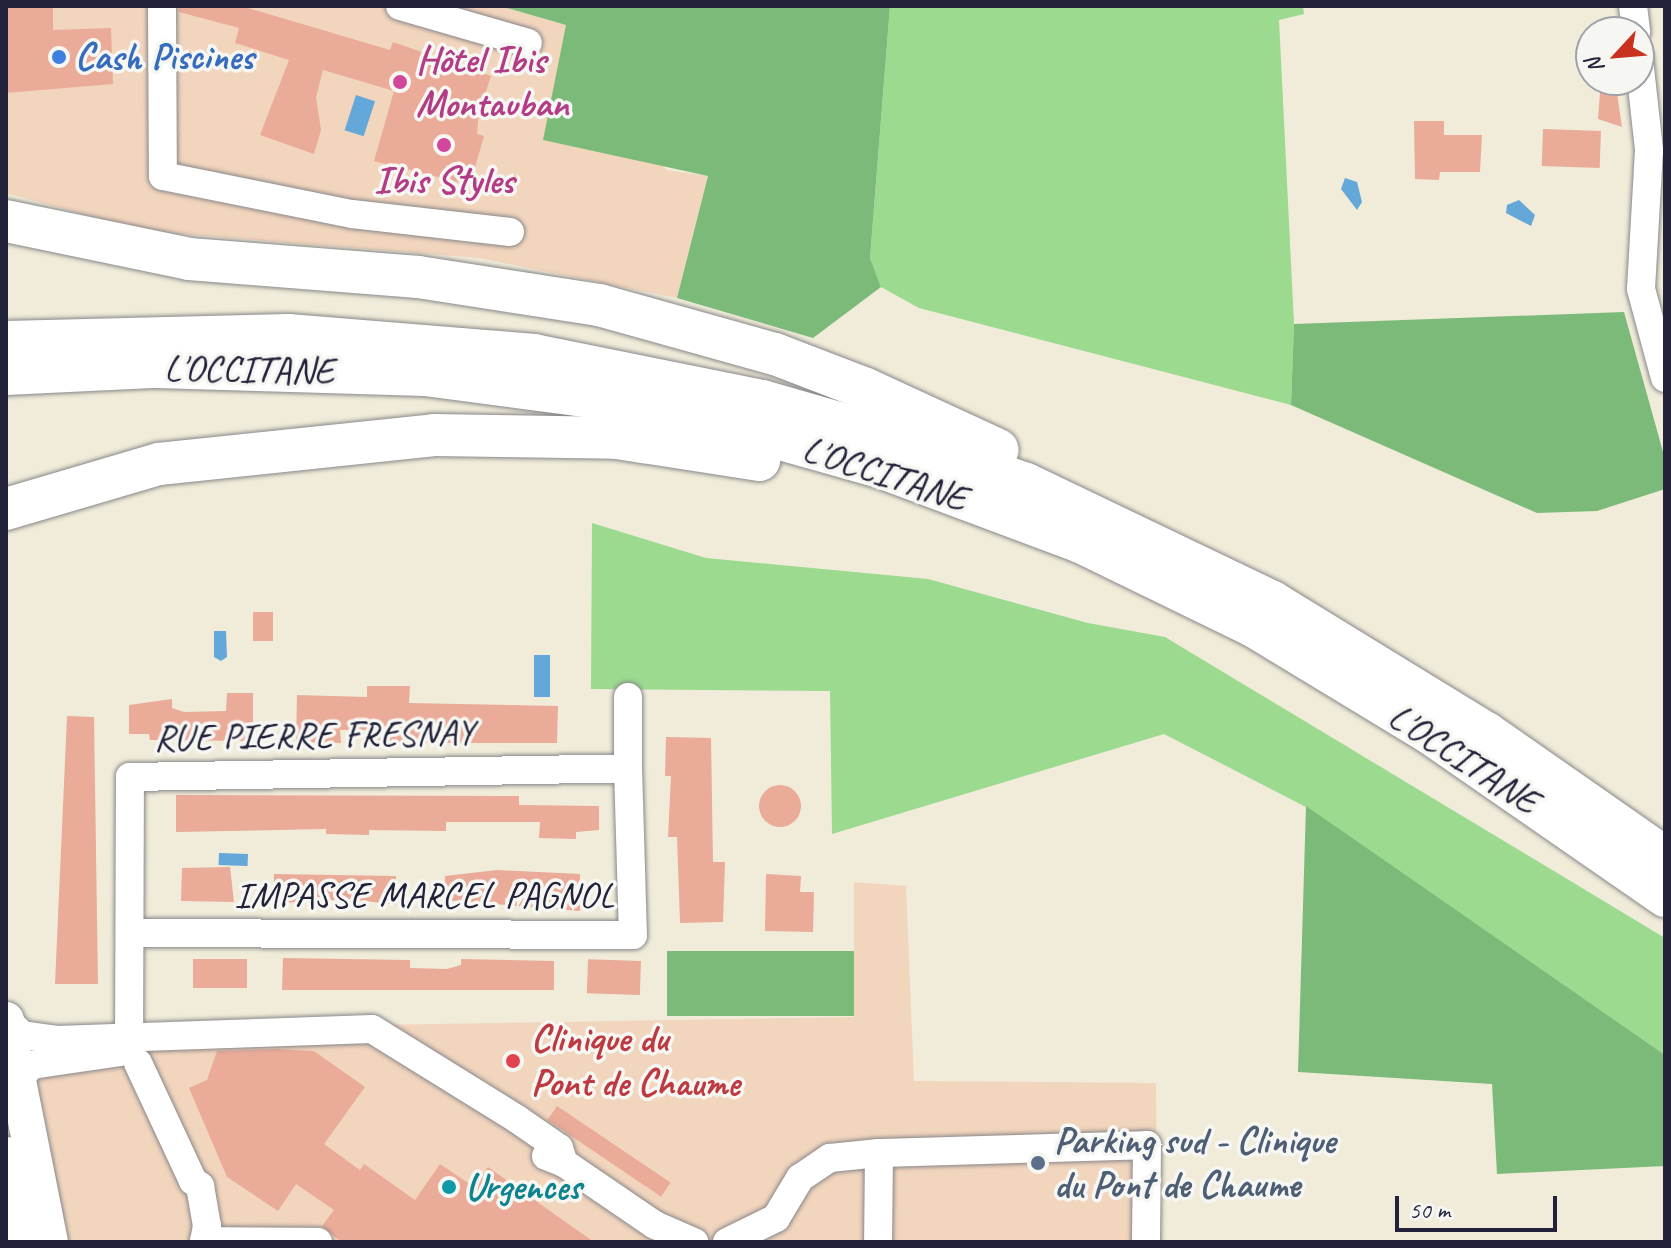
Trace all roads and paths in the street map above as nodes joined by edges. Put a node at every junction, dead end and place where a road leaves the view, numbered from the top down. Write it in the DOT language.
graph roads {
  1 [pos="162,6"];
  2 [pos="400,6"];
  3 [pos="528,43"];
  4 [pos="1643,96"];
  5 [pos="6,221"];
  6 [pos="510,232"];
  7 [pos="6,342"];
  8 [pos="6,374"];
  9 [pos="1665,378"];
  10 [pos="6,509"];
  11 [pos="1083,543"];
  12 [pos="1179,553"];
  13 [pos="628,697"];
  14 [pos="628,768"];
  15 [pos="1665,858"];
  16 [pos="1665,896"];
  17 [pos="131,933"];
  18 [pos="6,1019"];
  19 [pos="142,1047"];
  20 [pos="18,1066"];
  21 [pos="879,1153"];
  22 [pos="6,1155"];
  23 [pos="204,1241"];
  24 [pos="23,1242"];
  25 [pos="50,1242"];
  26 [pos="318,1242"];
  27 [pos="694,1242"];
  28 [pos="727,1242"];
  29 [pos="878,1242"];
  30 [pos="1146,1242"];
  1 -- 6 [label="street"];
  2 -- 3 [label="street"];
  4 -- 9 [label="street"];
  5 -- 12 [label="highway"];
  7 -- 12 [label="highway, L'OCCITANE"];
  8 -- 11 [label="highway, L'OCCITANE"];
  10 -- 11 [label="highway"];
  11 -- 16 [label="highway, L'OCCITANE"];
  12 -- 15 [label="highway, L'OCCITANE"];
  13 -- 14 [label="street"];
  14 -- 17 [label="street, RUE PIERRE FRESNAY"];
  14 -- 17 [label="street, IMPASSE MARCEL PAGNOL"];
  17 -- 19 [label="street, RUE PIERRE FRESNAY"];
  18 -- 19 [label="street"];
  18 -- 20 [label="main road"];
  19 -- 20 [label="street"];
  19 -- 23 [label="street"];
  19 -- 27 [label="street"];
  20 -- 25 [label="main road"];
  21 -- 28 [label="street"];
  21 -- 29 [label="street"];
  21 -- 30 [label="street"];
  22 -- 24 [label="main road"];
  23 -- 26 [label="street"];
}
